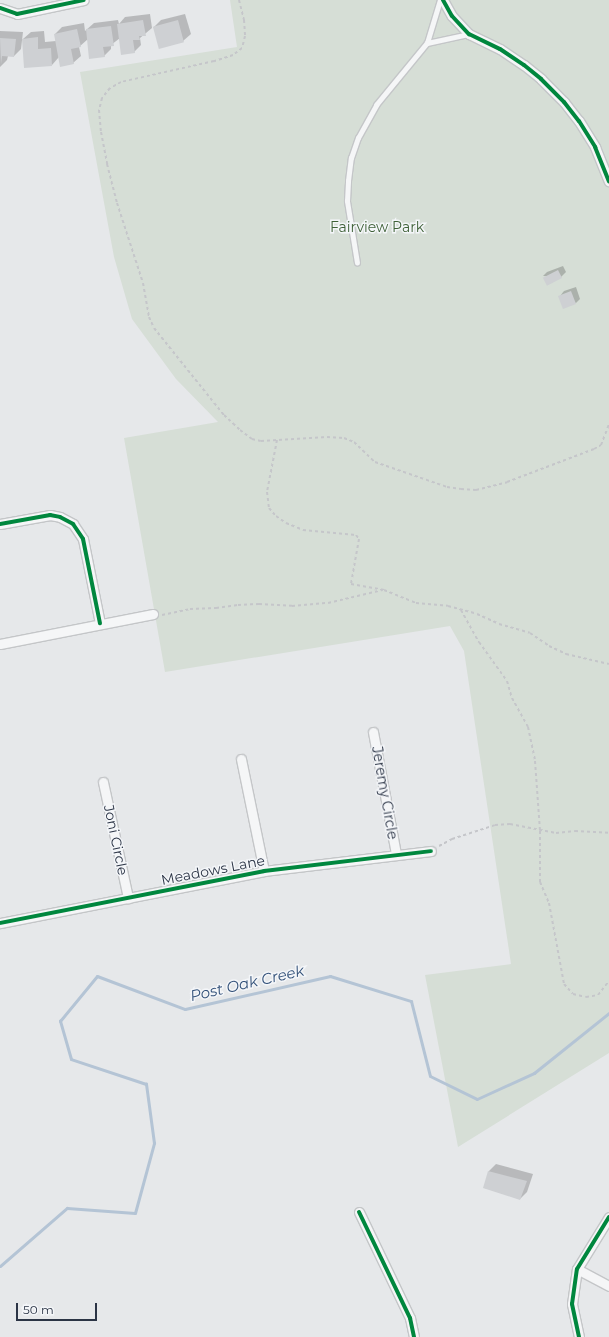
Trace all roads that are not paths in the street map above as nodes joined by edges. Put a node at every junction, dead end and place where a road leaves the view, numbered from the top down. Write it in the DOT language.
graph roads {
  1 [pos="84,0"];
  2 [pos="442,0"];
  3 [pos="0,8"];
  4 [pos="468,34"];
  5 [pos="427,42"];
  6 [pos="609,181"];
  7 [pos="357,263"];
  8 [pos="0,524"];
  9 [pos="153,614"];
  10 [pos="100,624"];
  11 [pos="0,644"];
  12 [pos="373,732"];
  13 [pos="241,759"];
  14 [pos="103,782"];
  15 [pos="431,851"];
  16 [pos="396,854"];
  17 [pos="264,871"];
  18 [pos="128,898"];
  19 [pos="0,923"];
  20 [pos="360,1212"];
  21 [pos="609,1217"];
  22 [pos="577,1269"];
  23 [pos="609,1286"];
  24 [pos="414,1337"];
  25 [pos="579,1337"];
  1 -- 3 [label="street"];
  2 -- 4 [label="street"];
  2 -- 5 [label="lane"];
  4 -- 5 [label="lane"];
  4 -- 6 [label="street"];
  5 -- 7 [label="lane"];
  8 -- 10 [label="street"];
  9 -- 10 [label="street"];
  10 -- 11 [label="street"];
  12 -- 16 [label="street, Jeremy Circle"];
  13 -- 17 [label="street"];
  14 -- 18 [label="street, Joni Circle"];
  15 -- 16 [label="street, Meadows Lane"];
  16 -- 17 [label="street, Meadows Lane"];
  17 -- 18 [label="street, Meadows Lane"];
  18 -- 19 [label="street, Meadows Lane"];
  20 -- 24 [label="street"];
  21 -- 22 [label="street"];
  22 -- 23 [label="street"];
  22 -- 25 [label="street"];
}
